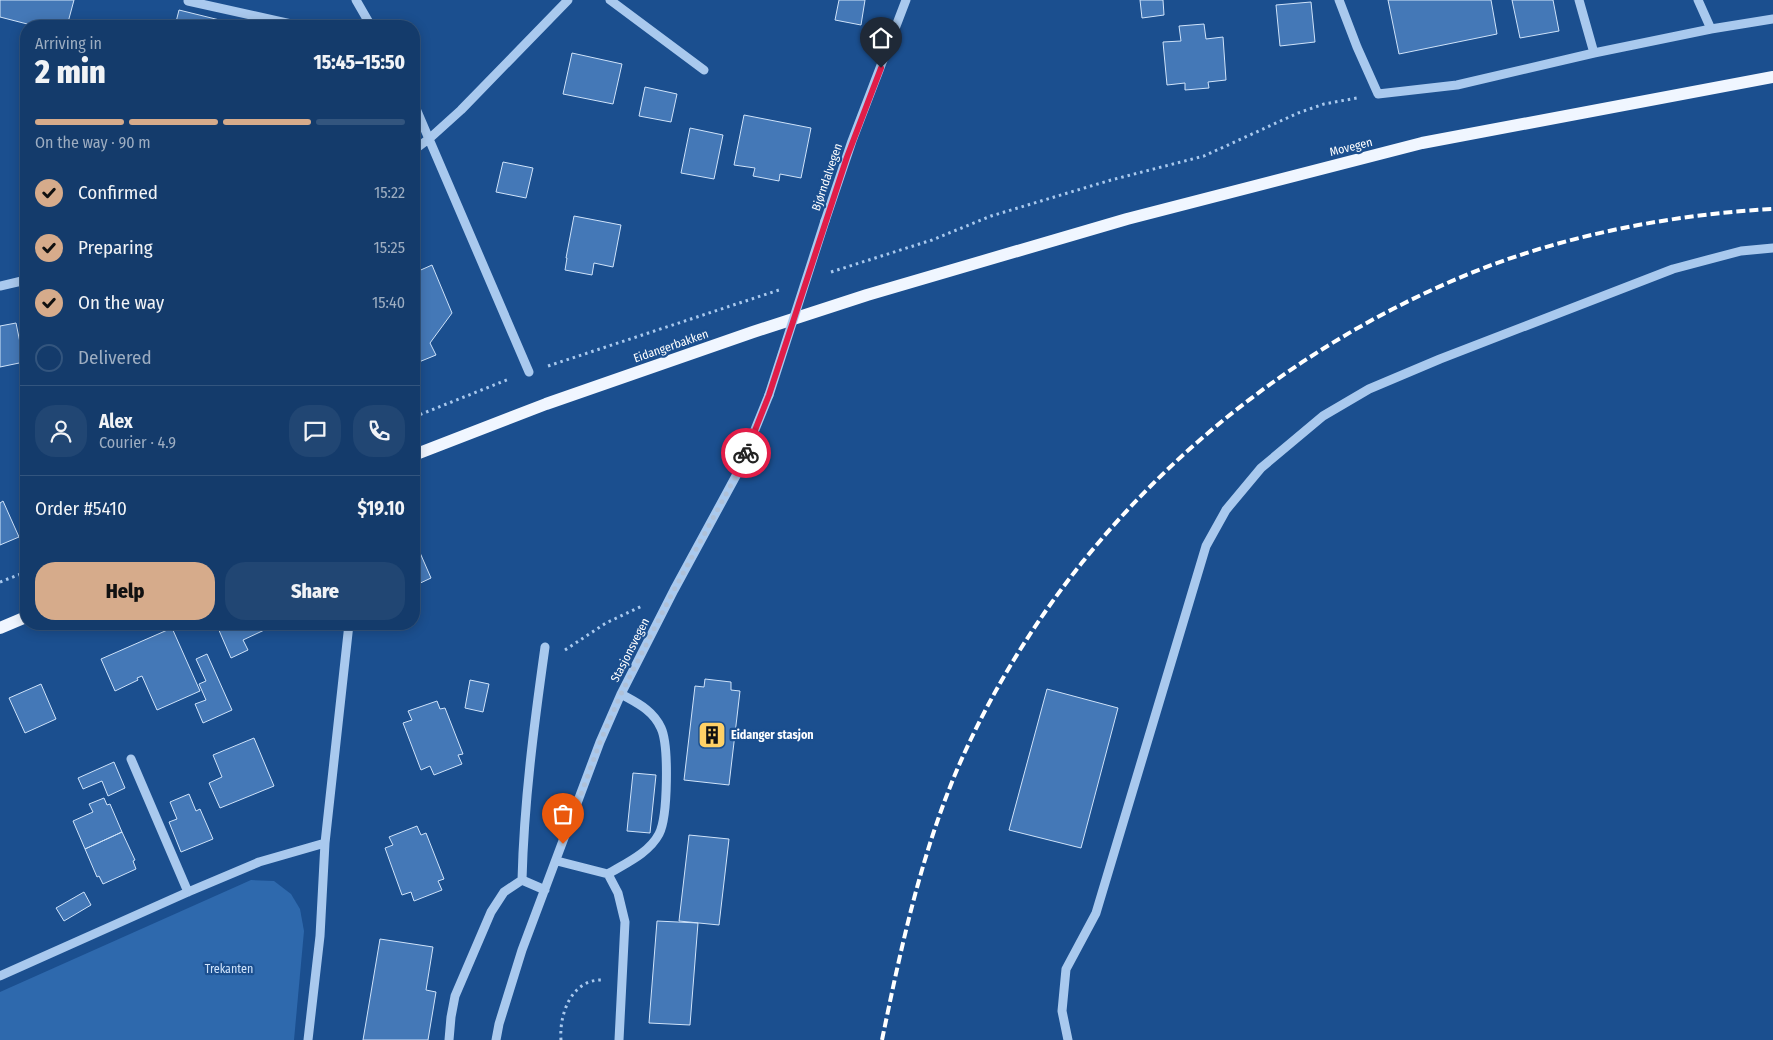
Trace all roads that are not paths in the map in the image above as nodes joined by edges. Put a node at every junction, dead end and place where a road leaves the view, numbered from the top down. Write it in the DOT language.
graph roads {
  1 [pos="356,0"];
  2 [pos="568,0"];
  3 [pos="610,0"];
  4 [pos="906,0"];
  5 [pos="1338,0"];
  6 [pos="1579,0"];
  7 [pos="1698,0"];
  8 [pos="188,1"];
  9 [pos="1773,19"];
  10 [pos="273,20"];
  11 [pos="368,20"];
  12 [pos="1711,29"];
  13 [pos="1594,53"];
  14 [pos="704,70"];
  15 [pos="1773,77"];
  16 [pos="420,117"];
  17 [pos="430,138"];
  18 [pos="420,146"];
  19 [pos="1773,248"];
  20 [pos="942,273"];
  21 [pos="20,281"];
  22 [pos="0,286"];
  23 [pos="529,372"];
  24 [pos="769,395"];
  25 [pos="420,453"];
  26 [pos="20,620"];
  27 [pos="0,628"];
  28 [pos="348,630"];
  29 [pos="545,647"];
  30 [pos="621,694"];
  31 [pos="131,759"];
  32 [pos="324,843"];
  33 [pos="557,861"];
  34 [pos="608,874"];
  35 [pos="522,880"];
  36 [pos="545,890"];
  37 [pos="188,892"];
  38 [pos="0,976"];
  39 [pos="308,1040"];
  40 [pos="449,1040"];
  41 [pos="496,1040"];
  42 [pos="619,1040"];
  43 [pos="1068,1040"];
  1 -- 11 [label="street"];
  2 -- 17 [label="street"];
  3 -- 14 [label="street"];
  4 -- 24 [label="street, Bjørndalvegen, bridge"];
  5 -- 13 [label="street"];
  6 -- 13 [label="street"];
  7 -- 12 [label="street"];
  8 -- 10 [label="street"];
  9 -- 12 [label="street"];
  12 -- 13 [label="street"];
  15 -- 20 [label="main road, Movegen"];
  16 -- 17 [label="street"];
  17 -- 18 [label="street"];
  17 -- 23 [label="street"];
  19 -- 43 [label="street"];
  20 -- 25 [label="main road, Eidangerbakken"];
  21 -- 22 [label="street"];
  24 -- 30 [label="street, Stasjonsvegen"];
  26 -- 27 [label="main road"];
  28 -- 32 [label="street"];
  29 -- 35 [label="street"];
  30 -- 33 [label="street, Stasjonsvegen"];
  30 -- 34 [label="street"];
  31 -- 37 [label="street"];
  32 -- 37 [label="street"];
  32 -- 39 [label="street"];
  33 -- 34 [label="street"];
  33 -- 36 [label="street, Stasjonsvegen"];
  34 -- 42 [label="street"];
  35 -- 36 [label="street"];
  35 -- 40 [label="street"];
  36 -- 41 [label="street, Stasjonsvegen"];
  37 -- 38 [label="street"];
}
